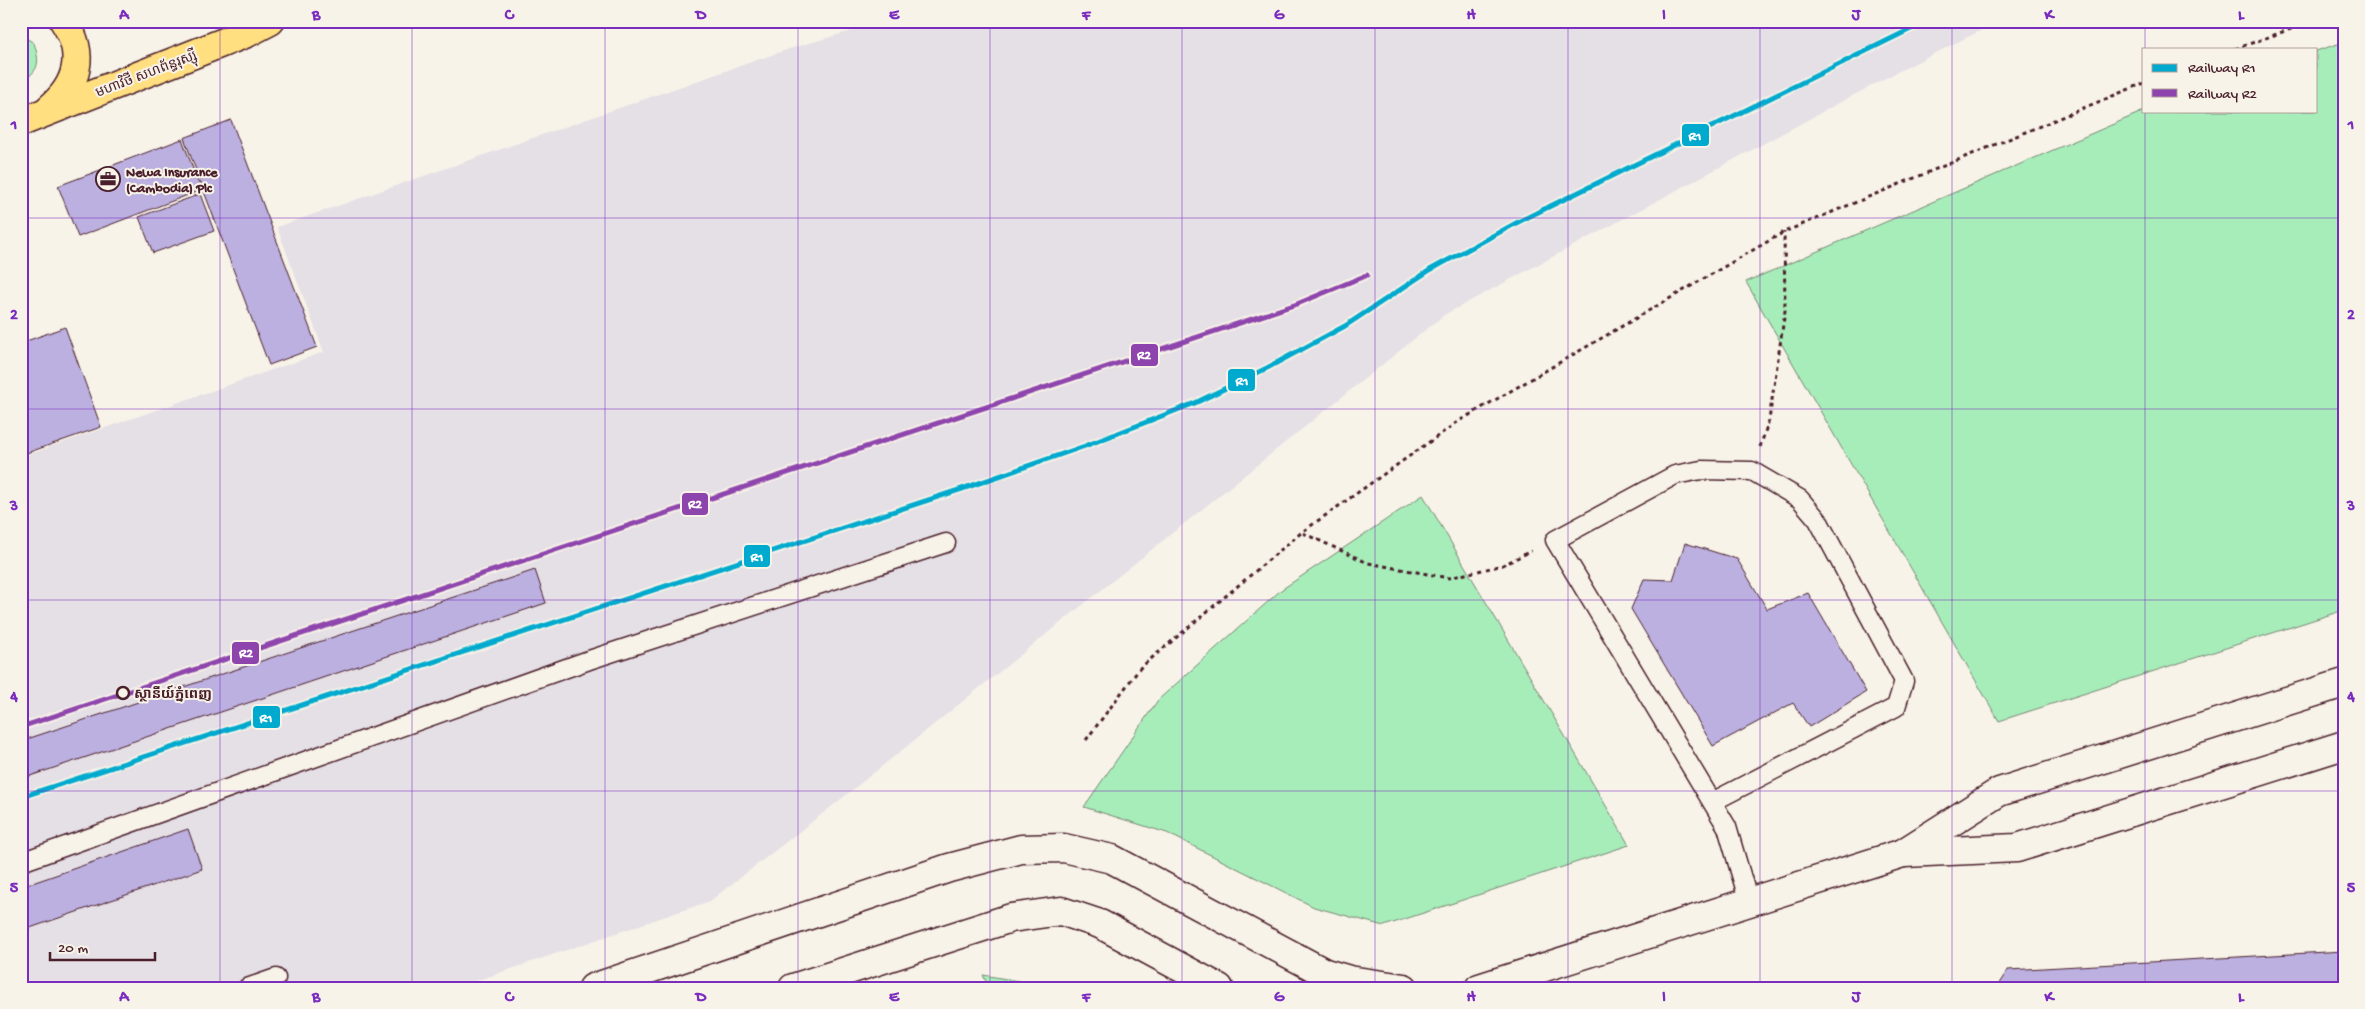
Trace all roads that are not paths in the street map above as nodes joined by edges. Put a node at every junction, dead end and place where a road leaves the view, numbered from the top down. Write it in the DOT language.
graph roads {
  1 [pos="64,21"];
  2 [pos="270,21"];
  3 [pos="46,112"];
  4 [pos="21,122"];
  5 [pos="946,543"];
  6 [pos="2344,683"];
  7 [pos="2344,746"];
  8 [pos="1712,802"];
  9 [pos="1903,853"];
  10 [pos="21,862"];
  11 [pos="1749,902"];
  12 [pos="276,978"];
  13 [pos="652,979"];
  14 [pos="247,988"];
  15 [pos="593,988"];
  16 [pos="793,988"];
  17 [pos="1219,988"];
  18 [pos="1404,988"];
  19 [pos="1479,988"];
  1 -- 3 [label="highway"];
  2 -- 3 [label="highway, មហាវិថី សហព័ន្ធរុស្ស៊ី"];
  3 -- 4 [label="highway, មហាវិថី សហព័ន្ធរុស្ស៊ី"];
  5 -- 10 [label="lane"];
  6 -- 9 [label="street"];
  7 -- 9 [label="street"];
  8 -- 8 [label="lane"];
  8 -- 11 [label="lane"];
  9 -- 11 [label="street"];
  11 -- 19 [label="street"];
  12 -- 14 [label="lane"];
  13 -- 15 [label="street"];
  13 -- 18 [label="street"];
  16 -- 17 [label="street"];
}
